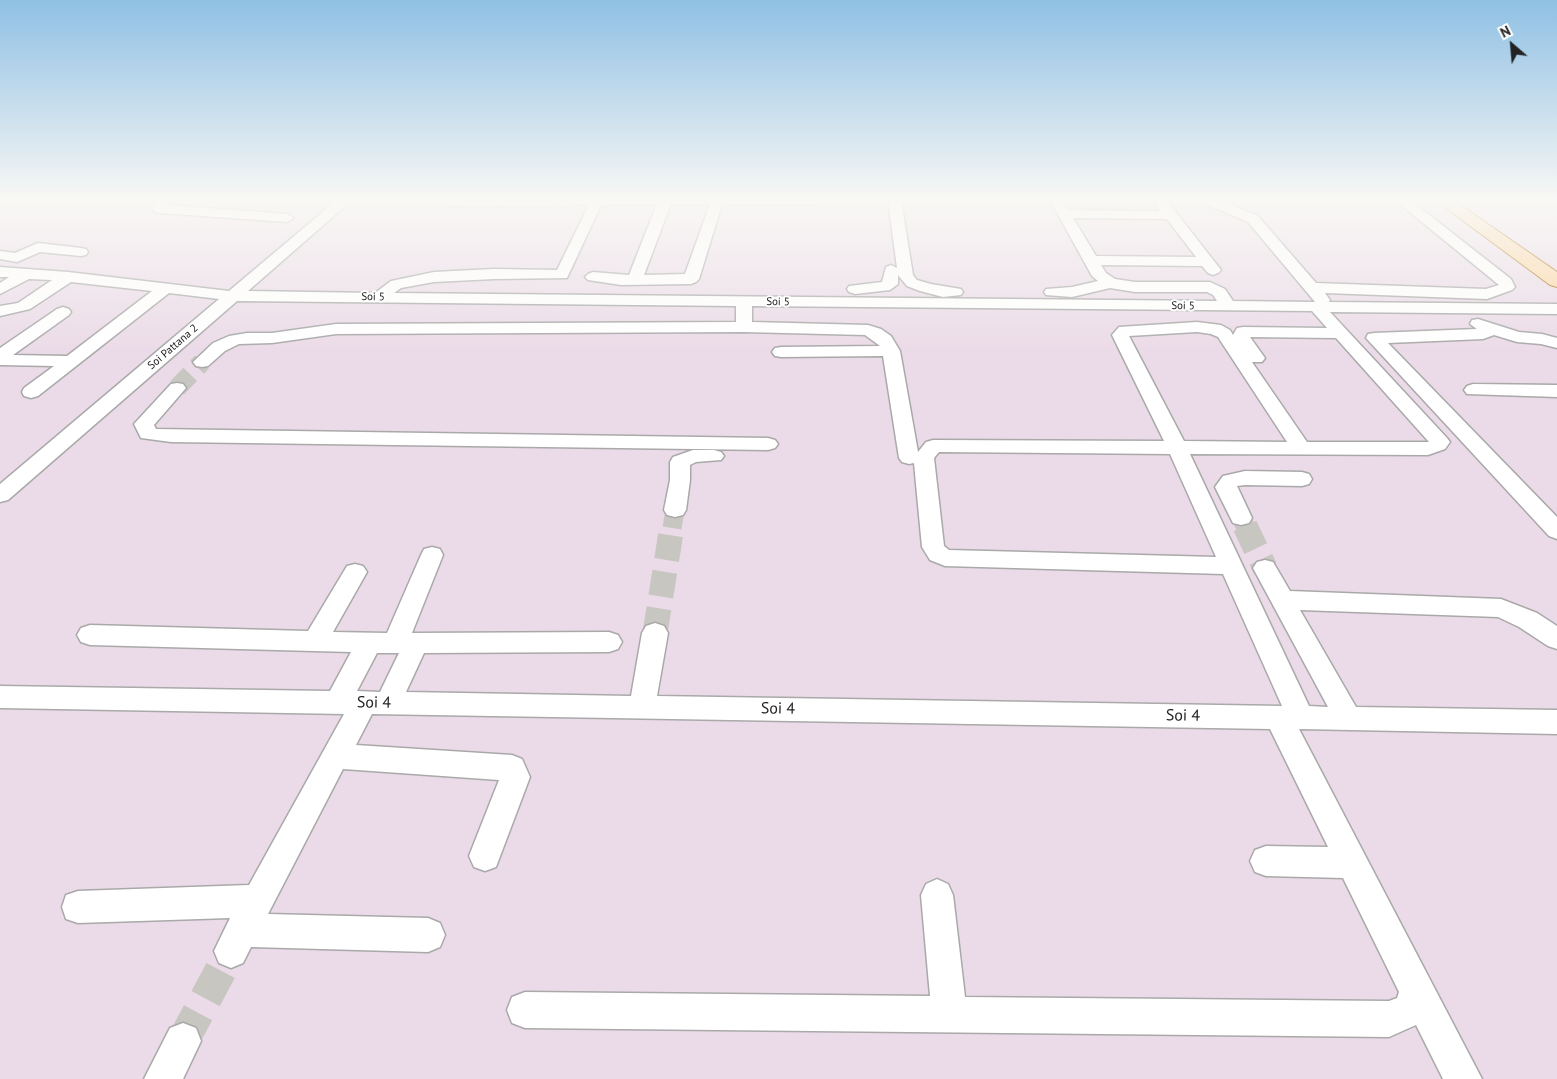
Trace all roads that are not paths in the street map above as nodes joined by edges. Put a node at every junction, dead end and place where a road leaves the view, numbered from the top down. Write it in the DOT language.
graph roads {
  1 [pos="32,250"];
  2 [pos="67,250"];
  3 [pos="286,250"];
  4 [pos="574,250"];
  5 [pos="637,250"];
  6 [pos="701,250"];
  7 [pos="902,250"];
  8 [pos="1085,250"];
  9 [pos="1197,250"];
  10 [pos="1280,250"];
  11 [pos="1465,250"];
  12 [pos="1514,250"];
  13 [pos="0,255"];
  14 [pos="1090,260"];
  15 [pos="1206,262"];
  16 [pos="890,270"];
  17 [pos="3,274"];
  18 [pos="26,274"];
  19 [pos="42,275"];
  20 [pos="68,277"];
  21 [pos="593,277"];
  22 [pos="625,278"];
  23 [pos="1219,278"];
  24 [pos="1557,281"];
  25 [pos="1110,283"];
  26 [pos="166,288"];
  27 [pos="1312,288"];
  28 [pos="0,290"];
  29 [pos="233,296"];
  30 [pos="378,297"];
  31 [pos="614,300"];
  32 [pos="744,302"];
  33 [pos="786,302"];
  34 [pos="1230,307"];
  35 [pos="1324,308"];
  36 [pos="1557,309"];
  37 [pos="0,311"];
  38 [pos="1456,311"];
  39 [pos="62,312"];
  40 [pos="744,327"];
  41 [pos="1486,328"];
  42 [pos="1341,333"];
  43 [pos="1557,343"];
  44 [pos="891,351"];
  45 [pos="781,352"];
  46 [pos="0,358"];
  47 [pos="72,361"];
  48 [pos="202,362"];
  49 [pos="178,388"];
  50 [pos="1473,390"];
  51 [pos="1557,391"];
  52 [pos="31,392"];
  53 [pos="768,444"];
  54 [pos="1177,448"];
  55 [pos="1310,448"];
  56 [pos="746,456"];
  57 [pos="909,458"];
  58 [pos="1302,479"];
  59 [pos="0,495"];
  60 [pos="675,510"];
  61 [pos="1241,518"];
  62 [pos="1554,534"];
  63 [pos="432,555"];
  64 [pos="1231,566"];
  65 [pos="1265,568"];
  66 [pos="355,572"];
  67 [pos="1282,600"];
  68 [pos="655,633"];
  69 [pos="90,635"];
  70 [pos="1557,638"];
  71 [pos="315,642"];
  72 [pos="609,642"];
  73 [pos="370,643"];
  74 [pos="406,643"];
  75 [pos="0,697"];
  76 [pos="364,703"];
  77 [pos="642,707"];
  78 [pos="1290,718"];
  79 [pos="1348,718"];
  80 [pos="1557,722"];
  81 [pos="336,756"];
  82 [pos="485,856"];
  83 [pos="1266,861"];
  84 [pos="1352,863"];
  85 [pos="937,895"];
  86 [pos="258,901"];
  87 [pos="78,908"];
  88 [pos="428,935"];
  89 [pos="1417,991"];
  90 [pos="524,1010"];
  91 [pos="949,1015"];
  92 [pos="183,1041"];
  93 [pos="163,1079"];
  94 [pos="1463,1079"];
  1 -- 13 [label="street"];
  2 -- 19 [label="street"];
  3 -- 29 [label="street, Soi Pattana 2"];
  4 -- 30 [label="street"];
  5 -- 22 [label="street"];
  6 -- 22 [label="street"];
  7 -- 25 [label="street"];
  8 -- 14 [label="street"];
  9 -- 15 [label="street"];
  10 -- 27 [label="street"];
  11 -- 27 [label="street"];
  12 -- 24 [label="main road"];
  14 -- 15 [label="street"];
  14 -- 25 [label="street"];
  15 -- 23 [label="street"];
  16 -- 33 [label="street"];
  17 -- 18 [label="street, Soi 5"];
  18 -- 19 [label="street, Soi 5"];
  18 -- 28 [label="street"];
  19 -- 20 [label="street, Soi 5"];
  20 -- 26 [label="street, Soi 5"];
  20 -- 37 [label="street"];
  21 -- 22 [label="street"];
  22 -- 31 [label="street"];
  25 -- 34 [label="street"];
  26 -- 29 [label="street, Soi 5"];
  26 -- 47 [label="street"];
  27 -- 35 [label="street"];
  29 -- 30 [label="street, Soi 5"];
  29 -- 59 [label="street, Soi Pattana 2"];
  30 -- 31 [label="street, Soi 5"];
  31 -- 32 [label="street, Soi 5"];
  32 -- 33 [label="street, Soi 5"];
  32 -- 40 [label="street"];
  33 -- 34 [label="street, Soi 5"];
  34 -- 35 [label="street, Soi 5"];
  35 -- 38 [label="street, Soi 5"];
  35 -- 42 [label="street"];
  36 -- 38 [label="street, Soi 5"];
  38 -- 41 [label="street"];
  39 -- 46 [label="street"];
  40 -- 44 [label="street"];
  40 -- 48 [label="street"];
  41 -- 43 [label="street"];
  41 -- 62 [label="street"];
  42 -- 55 [label="street"];
  42 -- 55 [label="street"];
  44 -- 45 [label="street"];
  44 -- 57 [label="street"];
  46 -- 47 [label="street"];
  47 -- 52 [label="street"];
  49 -- 53 [label="street"];
  50 -- 51 [label="street"];
  54 -- 55 [label="street"];
  54 -- 55 [label="street"];
  54 -- 64 [label="street"];
  54 -- 64 [label="street"];
  56 -- 60 [label="street"];
  58 -- 61 [label="street"];
  63 -- 74 [label="street"];
  64 -- 78 [label="street"];
  65 -- 67 [label="street"];
  66 -- 71 [label="street"];
  67 -- 70 [label="street"];
  67 -- 79 [label="street"];
  68 -- 77 [label="street"];
  69 -- 71 [label="street"];
  71 -- 73 [label="street"];
  72 -- 74 [label="street"];
  73 -- 74 [label="street"];
  73 -- 76 [label="street"];
  74 -- 76 [label="street"];
  75 -- 76 [label="street, Soi 4"];
  76 -- 77 [label="street, Soi 4"];
  76 -- 81 [label="street"];
  77 -- 78 [label="street, Soi 4"];
  78 -- 79 [label="street, Soi 4"];
  78 -- 84 [label="street"];
  79 -- 80 [label="street, Soi 4"];
  81 -- 82 [label="street"];
  81 -- 86 [label="street"];
  83 -- 84 [label="street"];
  84 -- 89 [label="street"];
  85 -- 91 [label="street"];
  86 -- 87 [label="street"];
  86 -- 88 [label="street"];
  89 -- 91 [label="street"];
  89 -- 94 [label="street"];
  90 -- 91 [label="street"];
  92 -- 93 [label="street"];
}
